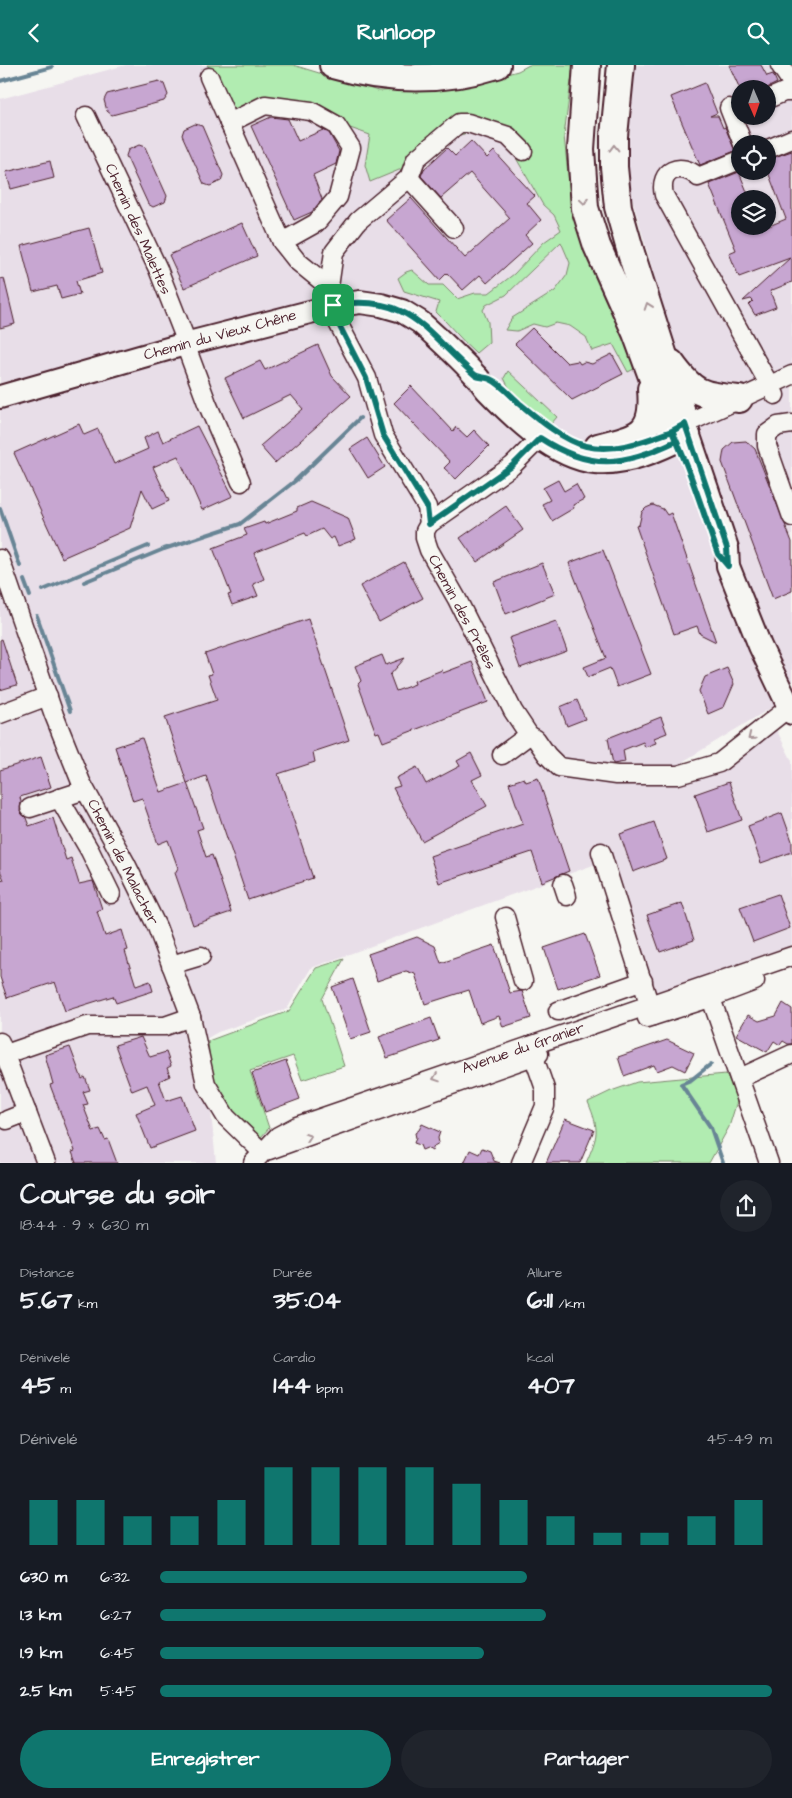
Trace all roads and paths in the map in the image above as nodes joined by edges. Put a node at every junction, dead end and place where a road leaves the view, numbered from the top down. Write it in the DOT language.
graph roads {
  1 [pos="333,65"];
  2 [pos="498,65"];
  3 [pos="587,65"];
  4 [pos="621,65"];
  5 [pos="780,65"];
  6 [pos="208,77"];
  7 [pos="792,83"];
  8 [pos="792,92"];
  9 [pos="776,96"];
  10 [pos="86,116"];
  11 [pos="229,123"];
  12 [pos="792,139"];
  13 [pos="776,146"];
  14 [pos="523,151"];
  15 [pos="731,164"];
  16 [pos="409,178"];
  17 [pos="454,228"];
  18 [pos="282,241"];
  19 [pos="331,296"];
  20 [pos="186,343"];
  21 [pos="656,362"];
  22 [pos="792,375"];
  23 [pos="477,377"];
  24 [pos="792,386"];
  25 [pos="772,390"];
  26 [pos="0,397"];
  27 [pos="739,399"];
  28 [pos="792,423"];
  29 [pos="681,433"];
  30 [pos="540,438"];
  31 [pos="598,447"];
  32 [pos="241,482"];
  33 [pos="792,517"];
  34 [pos="429,524"];
  35 [pos="0,559"];
  36 [pos="48,696"];
  37 [pos="791,708"];
  38 [pos="0,714"];
  39 [pos="533,737"];
  40 [pos="502,755"];
  41 [pos="86,789"];
  42 [pos="59,798"];
  43 [pos="30,808"];
  44 [pos="601,852"];
  45 [pos="111,895"];
  46 [pos="505,917"];
  47 [pos="201,956"];
  48 [pos="792,956"];
  49 [pos="171,965"];
  50 [pos="792,967"];
  51 [pos="523,981"];
  52 [pos="643,981"];
  53 [pos="708,992"];
  54 [pos="558,1011"];
  55 [pos="652,1011"];
  56 [pos="190,1017"];
  57 [pos="2,1051"];
  58 [pos="531,1051"];
  59 [pos="792,1054"];
  60 [pos="740,1079"];
  61 [pos="27,1112"];
  62 [pos="7,1120"];
  63 [pos="257,1158"];
  64 [pos="46,1163"];
  65 [pos="521,1163"];
  66 [pos="769,1163"];
  1 -- 2 [label="highway"];
  3 -- 21 [label="highway, one-way"];
  21 -- 4 [label="highway, one-way"];
  5 -- 7 [label="street"];
  6 -- 11 [label="street"];
  8 -- 9 [label="street"];
  10 -- 20 [label="street, Chemin des Malettes"];
  11 -- 18 [label="street"];
  11 -- 18 [label="street"];
  12 -- 13 [label="street"];
  14 -- 16 [label="street"];
  15 -- 25 [label="street"];
  16 -- 17 [label="street"];
  16 -- 19 [label="street"];
  18 -- 19 [label="street"];
  19 -- 20 [label="main road, Chemin du Vieux Chêne"];
  19 -- 23 [label="main road, Chemin du Vieux Chêne"];
  19 -- 34 [label="street, Chemin des Prêles"];
  20 -- 26 [label="main road, Chemin du Vieux Chêne"];
  20 -- 32 [label="street, Chemin des Malettes"];
  21 -- 27 [label="highway"];
  21 -- 29 [label="highway"];
  21 -- 31 [label="highway"];
  22 -- 25 [label="street, Chemin du Vieux Chêne"];
  23 -- 30 [label="main road, Chemin du Vieux Chêne"];
  23 -- 31 [label="main road, Chemin du Vieux Chêne"];
  24 -- 25 [label="street, Chemin du Vieux Chêne"];
  25 -- 27 [label="street, Chemin du Vieux Chêne"];
  25 -- 29 [label="street, Chemin du Vieux Chêne"];
  27 -- 29 [label="street, Chemin du Vieux Chêne"];
  28 -- 33 [label="street"];
  29 -- 30 [label="main road, Chemin du Vieux Chêne"];
  29 -- 31 [label="main road, Chemin du Vieux Chêne"];
  29 -- 37 [label="main road"];
  30 -- 34 [label="street"];
  34 -- 39 [label="street, Chemin des Prêles"];
  35 -- 36 [label="street, Chemin de Malacher"];
  36 -- 38 [label="street"];
  36 -- 41 [label="street, Chemin de Malacher"];
  37 -- 39 [label="street, Chemin des Prêles, one-way"];
  39 -- 40 [label="street"];
  41 -- 42 [label="street"];
  41 -- 49 [label="street, Chemin de Malacher"];
  42 -- 43 [label="street"];
  42 -- 45 [label="street"];
  44 -- 52 [label="street"];
  46 -- 51 [label="street"];
  47 -- 49 [label="street"];
  48 -- 53 [label="street, Avenue du Granier"];
  49 -- 56 [label="street, Chemin de Malacher"];
  50 -- 53 [label="street, Avenue du Granier"];
  52 -- 54 [label="street"];
  52 -- 55 [label="street"];
  53 -- 55 [label="street, Avenue du Granier"];
  53 -- 60 [label="street"];
  55 -- 58 [label="street, Avenue du Granier"];
  56 -- 57 [label="street"];
  56 -- 63 [label="street, Chemin de Malacher"];
  57 -- 61 [label="street"];
  58 -- 63 [label="street, Avenue du Granier"];
  58 -- 65 [label="street"];
  59 -- 60 [label="street"];
  60 -- 66 [label="street"];
  61 -- 62 [label="street"];
  61 -- 64 [label="street"];
}
